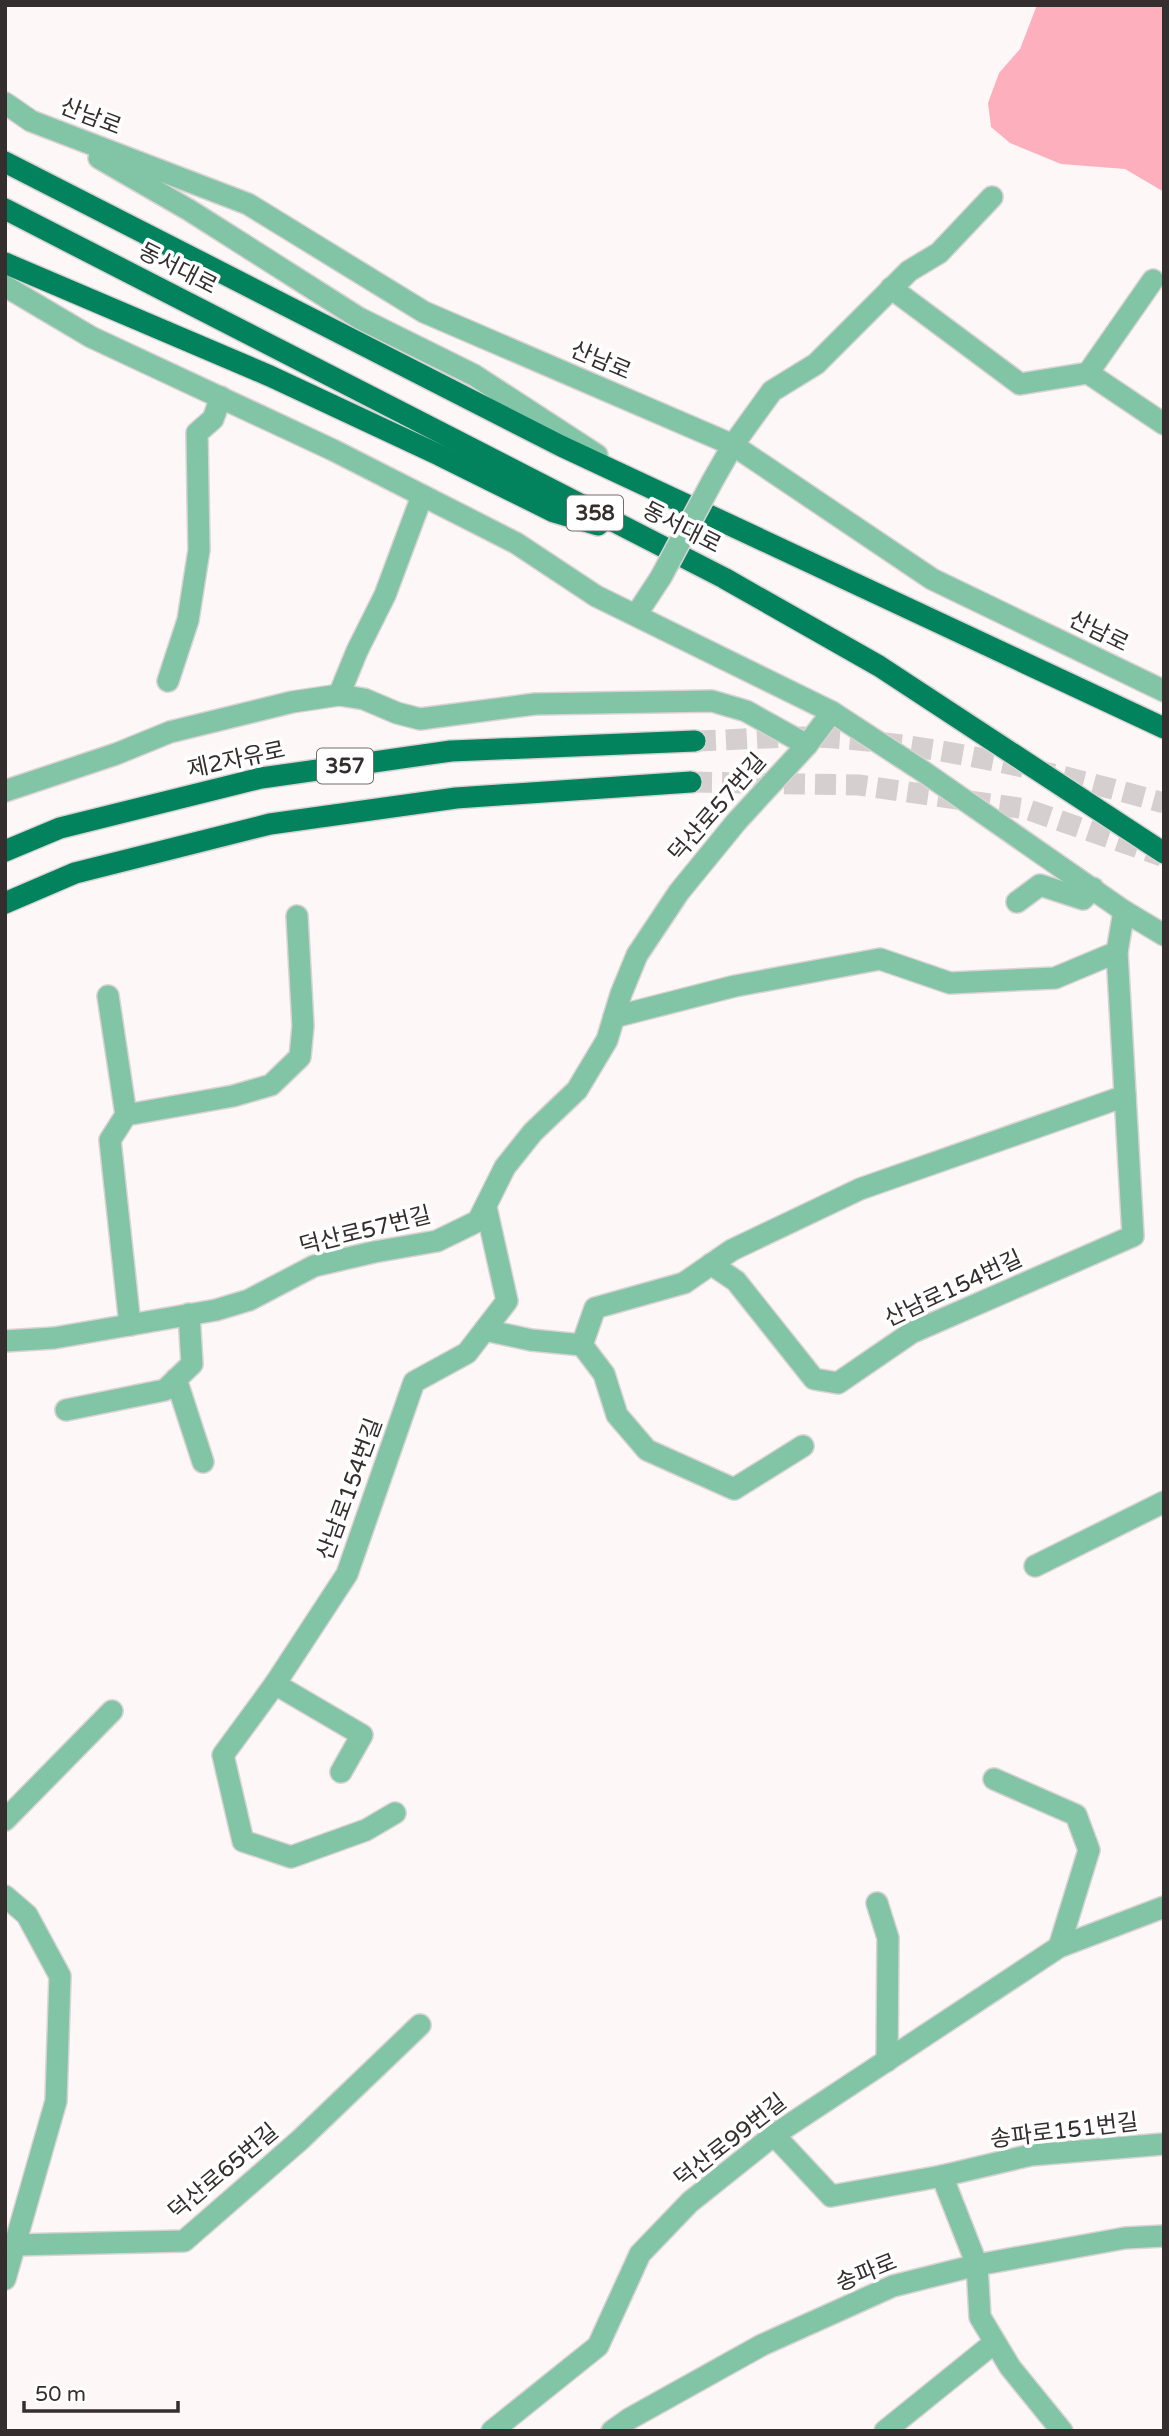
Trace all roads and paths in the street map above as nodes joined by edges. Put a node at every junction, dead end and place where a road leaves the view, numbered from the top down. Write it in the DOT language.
graph roads {
  1 [pos="5,103"];
  2 [pos="31,121"];
  3 [pos="5,162"];
  4 [pos="992,197"];
  5 [pos="5,209"];
  6 [pos="5,263"];
  7 [pos="1153,280"];
  8 [pos="5,286"];
  9 [pos="891,289"];
  10 [pos="1088,373"];
  11 [pos="221,397"];
  12 [pos="1164,424"];
  13 [pos="733,444"];
  14 [pos="640,483"];
  15 [pos="422,496"];
  16 [pos="645,538"];
  17 [pos="636,615"];
  18 [pos="168,681"];
  19 [pos="1164,691"];
  20 [pos="339,695"];
  21 [pos="832,712"];
  22 [pos="1164,728"];
  23 [pos="695,741"];
  24 [pos="807,745"];
  25 [pos="691,782"];
  26 [pos="5,791"];
  27 [pos="5,851"];
  28 [pos="1164,853"];
  29 [pos="1093,888"];
  30 [pos="1017,902"];
  31 [pos="5,903"];
  32 [pos="1124,911"];
  33 [pos="297,916"];
  34 [pos="1164,935"];
  35 [pos="1117,952"];
  36 [pos="108,996"];
  37 [pos="614,1017"];
  38 [pos="1125,1096"];
  39 [pos="126,1115"];
  40 [pos="486,1207"];
  41 [pos="711,1265"];
  42 [pos="189,1314"];
  43 [pos="131,1325"];
  44 [pos="485,1330"];
  45 [pos="5,1341"];
  46 [pos="582,1345"];
  47 [pos="176,1379"];
  48 [pos="66,1410"];
  49 [pos="803,1446"];
  50 [pos="203,1462"];
  51 [pos="1164,1502"];
  52 [pos="1035,1566"];
  53 [pos="275,1684"];
  54 [pos="111,1711"];
  55 [pos="341,1772"];
  56 [pos="994,1779"];
  57 [pos="395,1813"];
  58 [pos="5,1820"];
  59 [pos="5,1896"];
  60 [pos="877,1903"];
  61 [pos="1164,1907"];
  62 [pos="1059,1947"];
  63 [pos="420,2025"];
  64 [pos="887,2061"];
  65 [pos="774,2135"];
  66 [pos="1164,2144"];
  67 [pos="942,2176"];
  68 [pos="1164,2236"];
  69 [pos="15,2245"];
  70 [pos="977,2265"];
  71 [pos="5,2279"];
  72 [pos="994,2343"];
  73 [pos="492,2431"];
  74 [pos="612,2431"];
  75 [pos="885,2431"];
  76 [pos="1062,2431"];
  1 -- 2 [label="street, 산남로"];
  2 -- 13 [label="street, 산남로"];
  2 -- 14 [label="street"];
  3 -- 14 [label="highway, 동서대로 / 358"];
  4 -- 9 [label="street"];
  5 -- 16 [label="highway, 동서대로 / 358"];
  6 -- 16 [label="highway"];
  7 -- 10 [label="street"];
  8 -- 11 [label="street"];
  9 -- 10 [label="street"];
  9 -- 13 [label="street"];
  10 -- 12 [label="street"];
  11 -- 15 [label="street"];
  11 -- 18 [label="street"];
  13 -- 17 [label="street, bridge"];
  13 -- 19 [label="street, 산남로"];
  14 -- 22 [label="highway, 동서대로 / 358"];
  15 -- 17 [label="street"];
  15 -- 20 [label="street"];
  16 -- 28 [label="highway, 동서대로 / 358"];
  17 -- 21 [label="street"];
  20 -- 24 [label="street"];
  20 -- 26 [label="street"];
  21 -- 24 [label="street, 덕산로57번길"];
  21 -- 29 [label="street"];
  23 -- 27 [label="highway, 제2자유로 / 357"];
  24 -- 37 [label="street, 덕산로57번길"];
  25 -- 31 [label="highway, 357"];
  29 -- 30 [label="street"];
  29 -- 32 [label="street"];
  32 -- 34 [label="street"];
  32 -- 35 [label="street, 산남로154번길"];
  33 -- 39 [label="street"];
  35 -- 37 [label="street"];
  35 -- 38 [label="street, 산남로154번길"];
  36 -- 39 [label="street"];
  37 -- 40 [label="street, 덕산로57번길"];
  38 -- 41 [label="street"];
  38 -- 41 [label="street, 산남로154번길"];
  39 -- 43 [label="street"];
  40 -- 42 [label="street, 덕산로57번길"];
  40 -- 44 [label="street, 산남로154번길"];
  41 -- 46 [label="street"];
  42 -- 43 [label="street, 덕산로57번길"];
  42 -- 47 [label="street"];
  43 -- 45 [label="street, 덕산로57번길"];
  44 -- 46 [label="street"];
  44 -- 53 [label="street, 산남로154번길"];
  46 -- 49 [label="street"];
  47 -- 48 [label="street"];
  47 -- 50 [label="street"];
  51 -- 52 [label="street"];
  53 -- 55 [label="street"];
  53 -- 57 [label="street, 산남로154번길"];
  54 -- 58 [label="street"];
  56 -- 62 [label="street"];
  59 -- 69 [label="street"];
  60 -- 64 [label="street"];
  61 -- 62 [label="street, 덕산로99번길"];
  62 -- 64 [label="street, 덕산로99번길"];
  63 -- 69 [label="street, 덕산로65번길"];
  64 -- 65 [label="street, 덕산로99번길"];
  65 -- 67 [label="street, 송파로151번길"];
  65 -- 73 [label="street, 덕산로99번길"];
  66 -- 67 [label="street, 송파로151번길"];
  67 -- 70 [label="street"];
  68 -- 70 [label="street, 송파로"];
  69 -- 71 [label="street"];
  70 -- 72 [label="street"];
  70 -- 74 [label="street, 송파로"];
  72 -- 75 [label="street"];
  72 -- 76 [label="street"];
}
